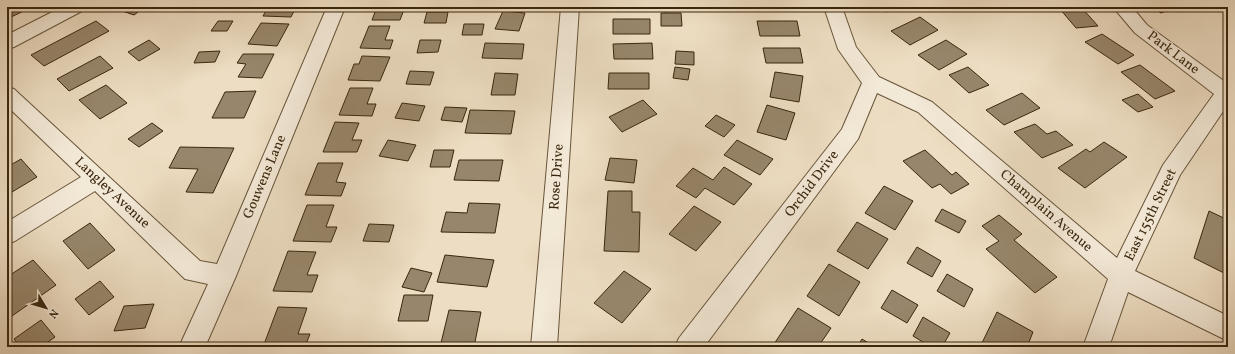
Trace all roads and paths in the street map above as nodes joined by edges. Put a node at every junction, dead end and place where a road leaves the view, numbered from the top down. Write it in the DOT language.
graph roads {
  1 [pos="76,7"];
  2 [pos="336,7"];
  3 [pos="570,7"];
  4 [pos="833,7"];
  5 [pos="1122,7"];
  6 [pos="7,43"];
  7 [pos="872,82"];
  8 [pos="1227,93"];
  9 [pos="7,94"];
  10 [pos="96,179"];
  11 [pos="7,234"];
  12 [pos="224,276"];
  13 [pos="1121,276"];
  14 [pos="1228,329"];
  15 [pos="192,347"];
  16 [pos="544,347"];
  17 [pos="688,347"];
  18 [pos="1096,347"];
  1 -- 6 [label="street"];
  2 -- 12 [label="street, Gouwens Lane"];
  3 -- 16 [label="street, Rose Drive"];
  4 -- 7 [label="street"];
  5 -- 8 [label="street, Park Lane"];
  7 -- 13 [label="street, Champlain Avenue"];
  7 -- 17 [label="street, Orchid Drive"];
  8 -- 13 [label="street, East 155th Street"];
  9 -- 10 [label="street, Langley Avenue"];
  10 -- 11 [label="street"];
  10 -- 12 [label="street, Langley Avenue"];
  12 -- 15 [label="street, Gouwens Lane"];
  13 -- 14 [label="street, Champlain Avenue"];
  13 -- 18 [label="street, East 155th Street"];
}
